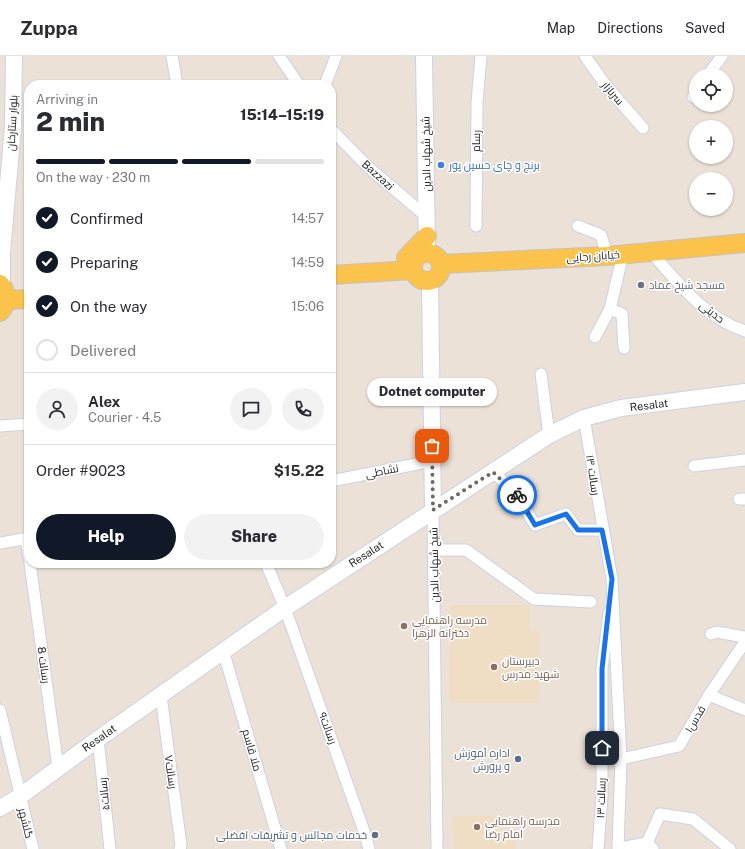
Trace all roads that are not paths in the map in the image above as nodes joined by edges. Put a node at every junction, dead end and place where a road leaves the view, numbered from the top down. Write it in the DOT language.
graph roads {
  1 [pos="14,56"];
  2 [pos="172,56"];
  3 [pos="279,56"];
  4 [pos="336,56"];
  5 [pos="424,56"];
  6 [pos="481,56"];
  7 [pos="585,56"];
  8 [pos="722,56"];
  9 [pos="713,68"];
  10 [pos="176,80"];
  11 [pos="296,80"];
  12 [pos="327,80"];
  13 [pos="643,128"];
  14 [pos="336,134"];
  15 [pos="427,217"];
  16 [pos="476,226"];
  17 [pos="578,226"];
  18 [pos="745,243"];
  19 [pos="427,244"];
  20 [pos="651,252"];
  21 [pos="615,255"];
  22 [pos="441,264"];
  23 [pos="404,269"];
  24 [pos="336,275"];
  25 [pos="430,281"];
  26 [pos="2,295"];
  27 [pos="24,298"];
  28 [pos="610,309"];
  29 [pos="745,331"];
  30 [pos="595,337"];
  31 [pos="624,348"];
  32 [pos="541,374"];
  33 [pos="745,392"];
  34 [pos="584,418"];
  35 [pos="24,424"];
  36 [pos="0,426"];
  37 [pos="549,435"];
  38 [pos="745,460"];
  39 [pos="432,461"];
  40 [pos="694,466"];
  41 [pos="493,472"];
  42 [pos="336,480"];
  43 [pos="433,510"];
  44 [pos="602,530"];
  45 [pos="24,539"];
  46 [pos="0,544"];
  47 [pos="434,550"];
  48 [pos="31,568"];
  49 [pos="268,568"];
  50 [pos="612,579"];
  51 [pos="591,602"];
  52 [pos="285,608"];
  53 [pos="711,634"];
  54 [pos="745,637"];
  55 [pos="745,642"];
  56 [pos="223,650"];
  57 [pos="709,695"];
  58 [pos="161,696"];
  59 [pos="0,710"];
  60 [pos="745,710"];
  61 [pos="98,739"];
  62 [pos="621,759"];
  63 [pos="58,768"];
  64 [pos="19,797"];
  65 [pos="0,808"];
  66 [pos="650,846"];
  67 [pos="619,848"];
  68 [pos="33,849"];
  69 [pos="110,849"];
  70 [pos="180,849"];
  71 [pos="281,849"];
  72 [pos="369,849"];
  73 [pos="437,849"];
  74 [pos="598,849"];
  75 [pos="730,849"];
  1 -- 26 [label="main road, بلوار ستارخان"];
  2 -- 10 [label="street"];
  3 -- 11 [label="street"];
  4 -- 12 [label="street"];
  5 -- 15 [label="main road, شیخ شهاب الدین"];
  6 -- 16 [label="street, رسام"];
  7 -- 13 [label="street, سربازار"];
  8 -- 9 [label="street"];
  14 -- 15 [label="street, Bazzazi"];
  15 -- 19 [label="main road, شیخ شهاب الدین"];
  17 -- 21 [label="street"];
  18 -- 20 [label="main road, خیابان رجایی"];
  19 -- 22 [label="main road"];
  19 -- 23 [label="main road"];
  20 -- 21 [label="main road, خیابان رجایی"];
  20 -- 29 [label="street, حدیثی"];
  21 -- 22 [label="main road, خیابان رجایی"];
  21 -- 28 [label="street"];
  22 -- 25 [label="main road"];
  23 -- 24 [label="main road"];
  23 -- 25 [label="main road"];
  25 -- 39 [label="main road, شیخ شهاب الدین"];
  26 -- 27 [label="main road"];
  28 -- 30 [label="street"];
  28 -- 31 [label="street"];
  32 -- 37 [label="street"];
  33 -- 34 [label="main road, Resalat"];
  34 -- 37 [label="main road, Resalat"];
  34 -- 44 [label="street, رسالت ۱۳"];
  35 -- 36 [label="street"];
  37 -- 41 [label="main road, Resalat"];
  38 -- 40 [label="street"];
  39 -- 42 [label="street, نشاطی"];
  39 -- 43 [label="main road, شیخ شهاب الدین"];
  41 -- 43 [label="main road, Resalat"];
  41 -- 44 [label="street"];
  43 -- 47 [label="street, شیخ شهاب الدین"];
  43 -- 52 [label="main road, Resalat"];
  44 -- 50 [label="street, رسالت ۱۳"];
  45 -- 46 [label="street"];
  47 -- 51 [label="street"];
  47 -- 73 [label="street, شیخ شهاب الدین"];
  48 -- 63 [label="street, رسالت 8"];
  49 -- 52 [label="street, رسالت۹"];
  50 -- 62 [label="street, رسالت ۱۳"];
  50 -- 74 [label="street, رسالت ۱۳"];
  52 -- 56 [label="main road, Resalat"];
  52 -- 72 [label="street, رسالت۹"];
  53 -- 54 [label="street"];
  55 -- 57 [label="street, قدس۱"];
  56 -- 58 [label="main road, Resalat"];
  56 -- 71 [label="street, ملا قاسم"];
  57 -- 60 [label="street"];
  57 -- 62 [label="street, قدس۱"];
  58 -- 61 [label="main road, Resalat"];
  58 -- 70 [label="street, رسالت۷"];
  59 -- 64 [label="street, گلشهر"];
  61 -- 63 [label="main road, Resalat"];
  61 -- 69 [label="street, رسالت۵"];
  62 -- 67 [label="street, رسالت ۱۳"];
  63 -- 64 [label="main road, Resalat"];
  64 -- 65 [label="main road, Resalat"];
  64 -- 68 [label="street, گلشهر"];
  66 -- 67 [label="street"];
  66 -- 75 [label="street"];
}
